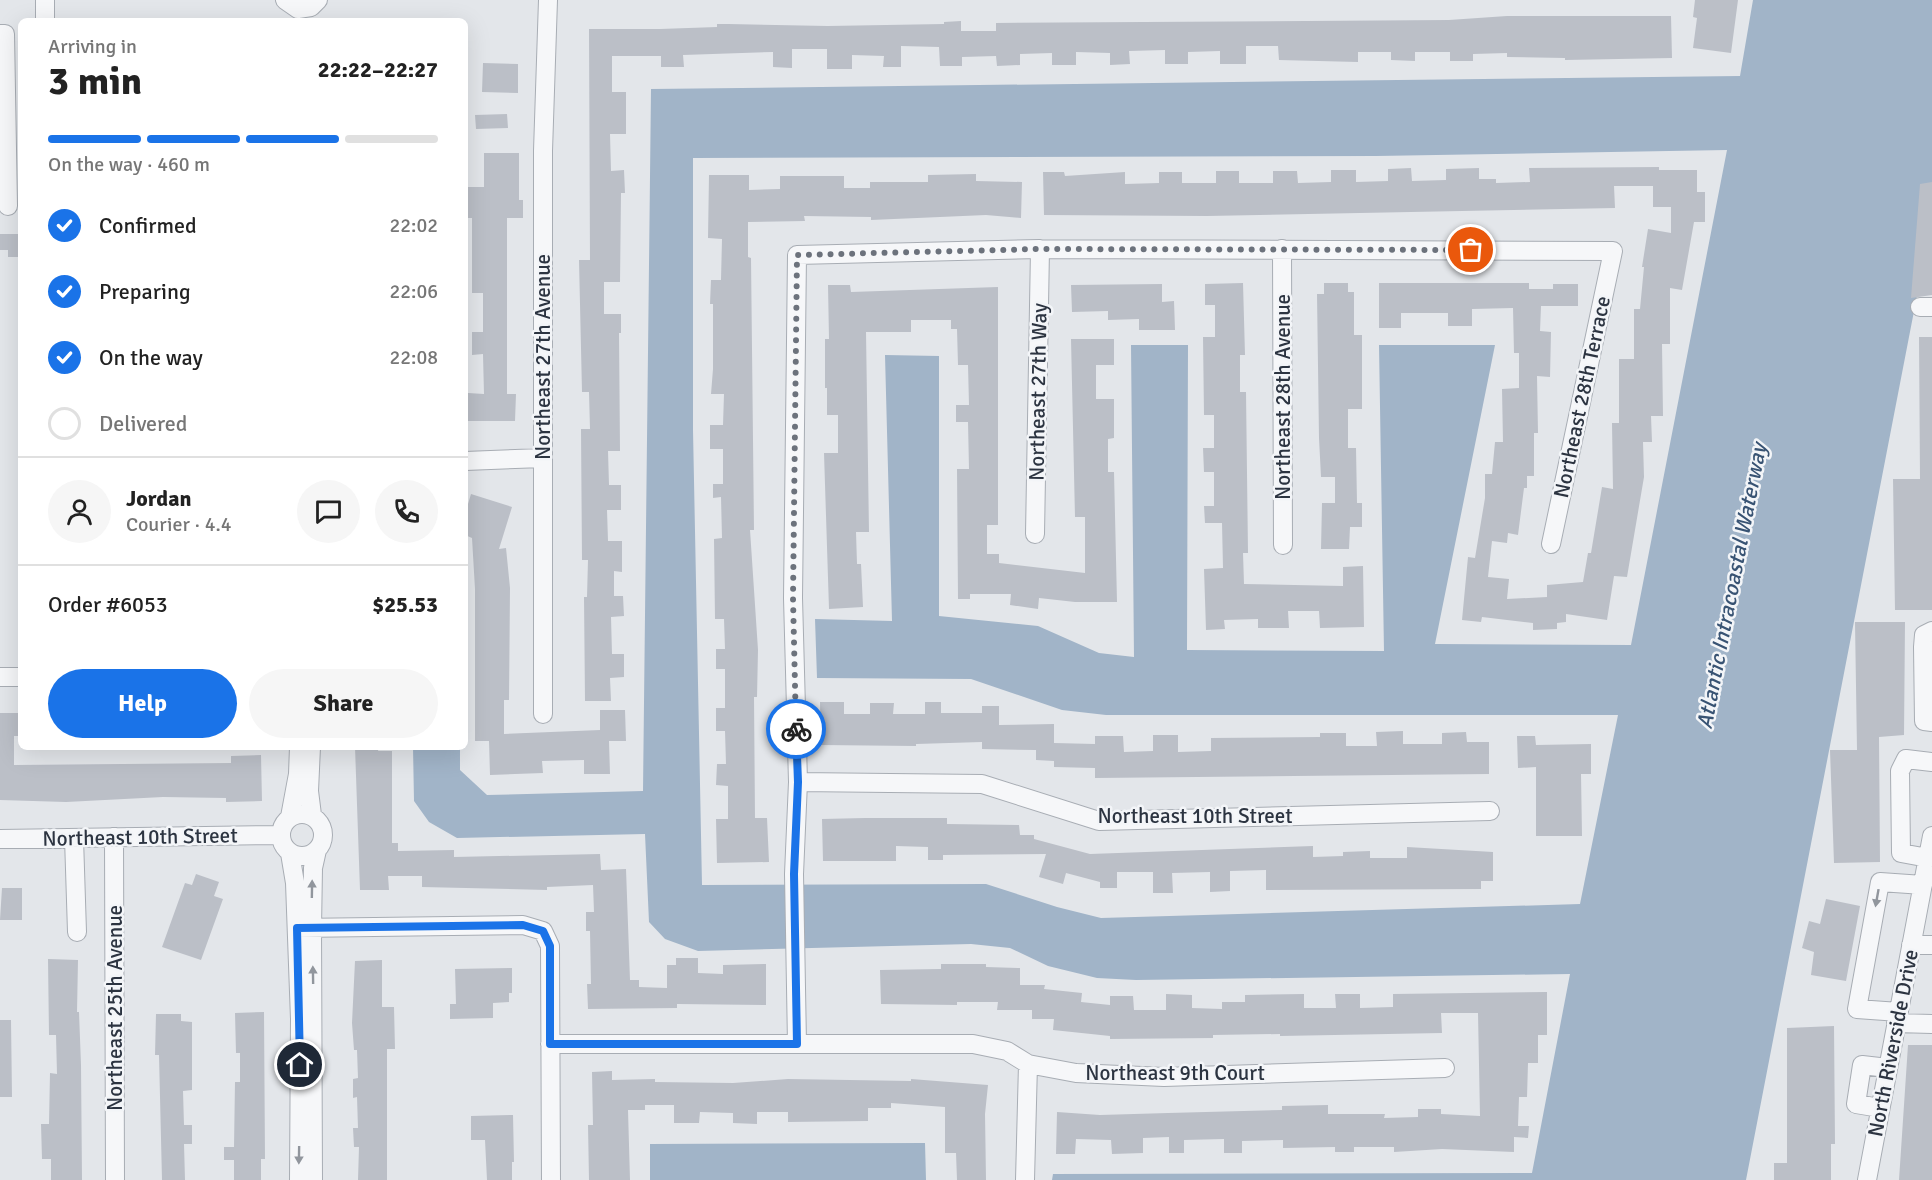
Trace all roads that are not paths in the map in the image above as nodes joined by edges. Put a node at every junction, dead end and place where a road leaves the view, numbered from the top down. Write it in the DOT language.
graph roads {
  1 [pos="45,0"];
  2 [pos="548,0"];
  3 [pos="290,9"];
  4 [pos="313,9"];
  5 [pos="45,18"];
  6 [pos="0,34"];
  7 [pos="10,206"];
  8 [pos="1040,249"];
  9 [pos="1282,249"];
  10 [pos="543,458"];
  11 [pos="468,461"];
  12 [pos="1035,534"];
  13 [pos="1551,544"];
  14 [pos="1283,545"];
  15 [pos="1932,631"];
  16 [pos="0,677"];
  17 [pos="18,677"];
  18 [pos="543,714"];
  19 [pos="1932,722"];
  20 [pos="299,750"];
  21 [pos="311,750"];
  22 [pos="1932,762"];
  23 [pos="798,782"];
  24 [pos="1490,811"];
  25 [pos="312,815"];
  26 [pos="290,817"];
  27 [pos="280,836"];
  28 [pos="1932,836"];
  29 [pos="114,837"];
  30 [pos="74,838"];
  31 [pos="0,839"];
  32 [pos="317,849"];
  33 [pos="290,853"];
  34 [pos="1928,858"];
  35 [pos="1923,885"];
  36 [pos="304,928"];
  37 [pos="77,932"];
  38 [pos="1911,945"];
  39 [pos="1932,945"];
  40 [pos="1898,1017"];
  41 [pos="1932,1024"];
  42 [pos="550,1044"];
  43 [pos="797,1044"];
  44 [pos="1028,1065"];
  45 [pos="1445,1068"];
  46 [pos="1888,1068"];
  47 [pos="1881,1108"];
  48 [pos="116,1180"];
  49 [pos="299,1180"];
  50 [pos="313,1180"];
  51 [pos="551,1180"];
  52 [pos="1025,1180"];
  53 [pos="1867,1180"];
  1 -- 5 [label="street"];
  2 -- 10 [label="street, Northeast 27th Avenue"];
  3 -- 4 [label="street"];
  6 -- 7 [label="street"];
  8 -- 9 [label="street"];
  8 -- 12 [label="street, Northeast 27th Way"];
  8 -- 23 [label="street"];
  9 -- 13 [label="street, Northeast 28th Terrace"];
  9 -- 14 [label="street, Northeast 28th Avenue"];
  10 -- 11 [label="street"];
  10 -- 18 [label="street, Northeast 27th Avenue"];
  15 -- 19 [label="street"];
  16 -- 17 [label="street"];
  20 -- 26 [label="street"];
  21 -- 25 [label="street"];
  22 -- 34 [label="street"];
  23 -- 24 [label="street, Northeast 10th Street"];
  23 -- 43 [label="street"];
  25 -- 26 [label="street"];
  25 -- 32 [label="street"];
  26 -- 27 [label="street"];
  27 -- 29 [label="street, Northeast 10th Street"];
  27 -- 33 [label="street"];
  28 -- 34 [label="street, North Riverside Drive"];
  29 -- 30 [label="street, Northeast 10th Street"];
  29 -- 48 [label="street, Northeast 25th Avenue"];
  30 -- 31 [label="street, Northeast 10th Street"];
  30 -- 37 [label="street"];
  32 -- 33 [label="street"];
  36 -- 32 [label="street, one-way"];
  33 -- 36 [label="street"];
  34 -- 35 [label="street, North Riverside Drive"];
  35 -- 38 [label="street, North Riverside Drive"];
  35 -- 40 [label="street, one-way"];
  36 -- 42 [label="street"];
  36 -- 49 [label="street, one-way"];
  50 -- 36 [label="street, one-way"];
  38 -- 39 [label="street"];
  38 -- 40 [label="street, North Riverside Drive"];
  40 -- 41 [label="street"];
  40 -- 46 [label="street, North Riverside Drive"];
  42 -- 43 [label="street, Northeast 9th Court"];
  42 -- 51 [label="street"];
  43 -- 44 [label="street, Northeast 9th Court"];
  44 -- 45 [label="street, Northeast 9th Court"];
  44 -- 52 [label="street"];
  46 -- 47 [label="street, North Riverside Drive"];
  46 -- 47 [label="street"];
  47 -- 53 [label="street, North Riverside Drive"];
}
